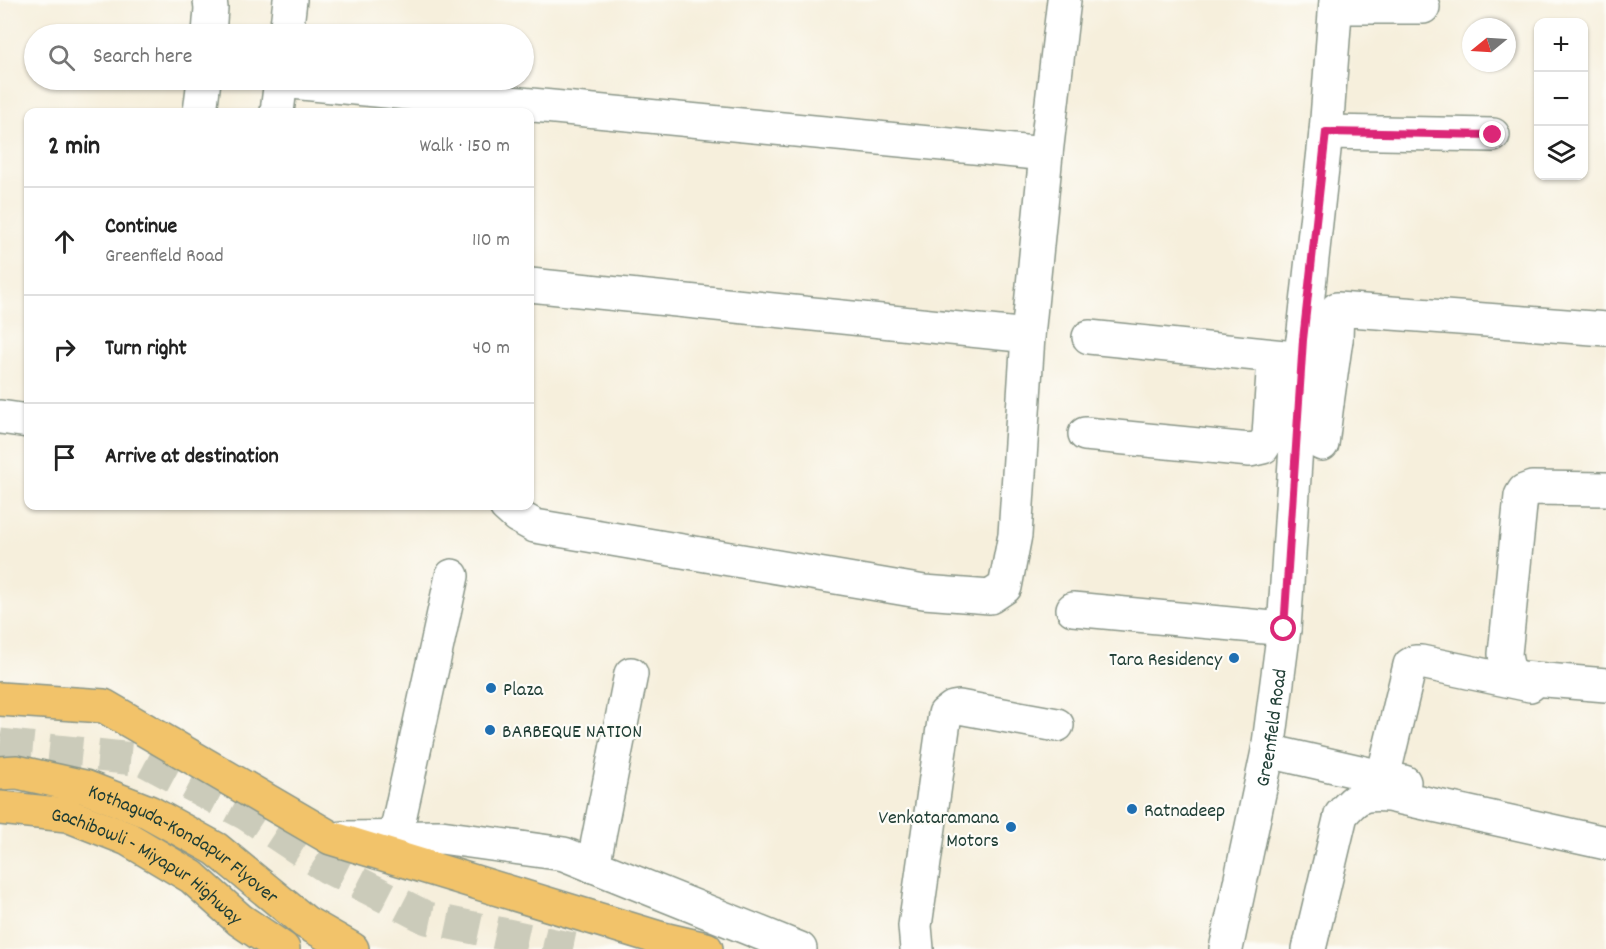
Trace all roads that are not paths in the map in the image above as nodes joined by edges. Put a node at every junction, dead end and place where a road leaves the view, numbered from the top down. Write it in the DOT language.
graph roads {
  1 [pos="210,0"];
  2 [pos="290,0"];
  3 [pos="1064,0"];
  4 [pos="1336,3"];
  5 [pos="1423,7"];
  6 [pos="210,24"];
  7 [pos="287,24"];
  8 [pos="203,90"];
  9 [pos="280,91"];
  10 [pos="200,108"];
  11 [pos="490,108"];
  12 [pos="534,112"];
  13 [pos="1326,132"];
  14 [pos="1493,135"];
  15 [pos="1046,153"];
  16 [pos="534,285"];
  17 [pos="1606,328"];
  18 [pos="1028,336"];
  19 [pos="1089,337"];
  20 [pos="1336,339"];
  21 [pos="1297,374"];
  22 [pos="0,417"];
  23 [pos="24,420"];
  24 [pos="1085,434"];
  25 [pos="1322,444"];
  26 [pos="1606,489"];
  27 [pos="510,510"];
  28 [pos="452,576"];
  29 [pos="1073,609"];
  30 [pos="1284,629"];
  31 [pos="631,674"];
  32 [pos="1606,685"];
  33 [pos="0,699"];
  34 [pos="1606,701"];
  35 [pos="1057,725"];
  36 [pos="1268,751"];
  37 [pos="0,773"];
  38 [pos="1383,777"];
  39 [pos="0,808"];
  40 [pos="1606,828"];
  41 [pos="331,838"];
  42 [pos="395,838"];
  43 [pos="1606,843"];
  44 [pos="593,866"];
  45 [pos="283,949"];
  46 [pos="352,949"];
  47 [pos="706,949"];
  48 [pos="800,949"];
  49 [pos="916,949"];
  50 [pos="1226,949"];
  51 [pos="1309,949"];
  1 -- 6 [label="street"];
  2 -- 7 [label="street"];
  3 -- 15 [label="street"];
  4 -- 5 [label="street"];
  4 -- 13 [label="street, Greenfield Road"];
  8 -- 10 [label="street"];
  9 -- 11 [label="street"];
  12 -- 15 [label="street"];
  13 -- 14 [label="street"];
  13 -- 21 [label="street, Greenfield Road"];
  15 -- 18 [label="street"];
  16 -- 18 [label="street"];
  17 -- 20 [label="street"];
  18 -- 27 [label="street"];
  19 -- 21 [label="street"];
  20 -- 21 [label="street"];
  20 -- 21 [label="street"];
  21 -- 24 [label="street"];
  21 -- 25 [label="street"];
  21 -- 30 [label="street, Greenfield Road"];
  22 -- 23 [label="street"];
  26 -- 32 [label="street"];
  28 -- 42 [label="street"];
  29 -- 30 [label="street"];
  30 -- 36 [label="street, Greenfield Road"];
  31 -- 44 [label="street"];
  33 -- 41 [label="main road"];
  34 -- 38 [label="street"];
  35 -- 49 [label="street"];
  36 -- 38 [label="street"];
  36 -- 50 [label="street, Greenfield Road"];
  37 -- 46 [label="main road, Kothaguda-Kondapur Flyover"];
  38 -- 40 [label="street"];
  39 -- 45 [label="main road, Gachibowli - Miyapur Highway"];
  41 -- 42 [label="street"];
  41 -- 47 [label="main road"];
  42 -- 44 [label="street"];
  43 -- 51 [label="street"];
  44 -- 48 [label="street"];
}
